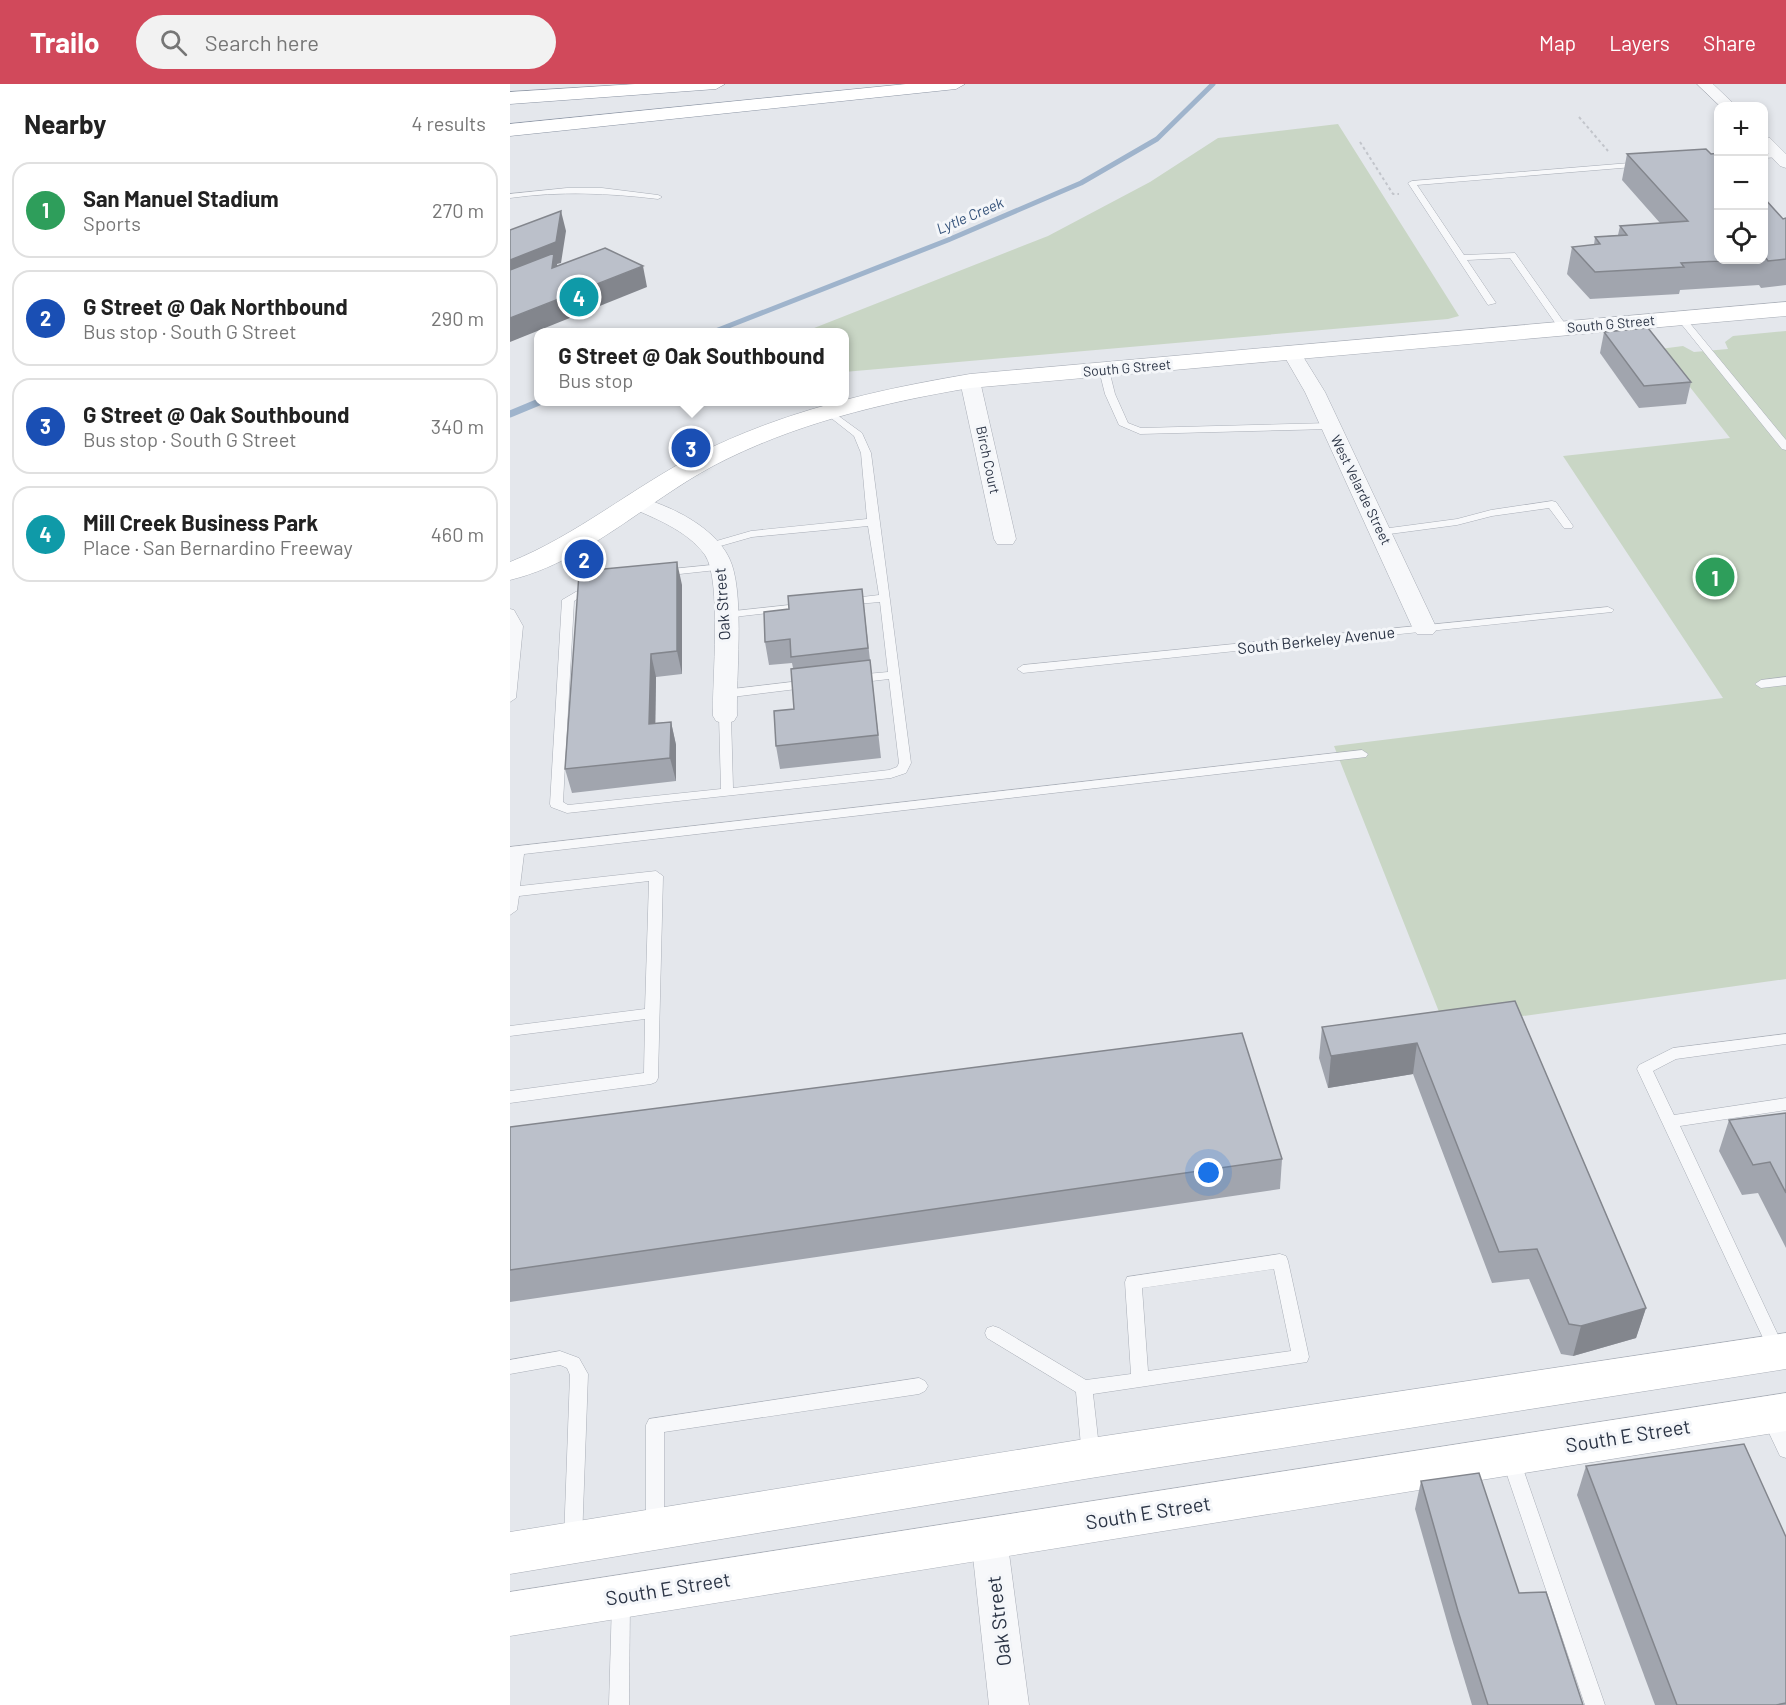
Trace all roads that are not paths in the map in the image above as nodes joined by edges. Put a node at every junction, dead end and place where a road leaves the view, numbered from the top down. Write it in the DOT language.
graph roads {
  1 [pos="716,84"];
  2 [pos="956,84"];
  3 [pos="1704,84"];
  4 [pos="510,98"];
  5 [pos="1724,102"];
  6 [pos="510,130"];
  7 [pos="1647,164"];
  8 [pos="510,196"];
  9 [pos="658,196"];
  10 [pos="1462,258"];
  11 [pos="1491,303"];
  12 [pos="1786,309"];
  13 [pos="1681,318"];
  14 [pos="1563,328"];
  15 [pos="1292,354"];
  16 [pos="1104,370"];
  17 [pos="970,381"];
  18 [pos="829,412"];
  19 [pos="1330,426"];
  20 [pos="1786,447"];
  21 [pos="634,502"];
  22 [pos="873,522"];
  23 [pos="1568,526"];
  24 [pos="1382,532"];
  25 [pos="1005,539"];
  26 [pos="710,546"];
  27 [pos="722,567"];
  28 [pos="510,572"];
  29 [pos="651,573"];
  30 [pos="604,577"];
  31 [pos="885,598"];
  32 [pos="1608,610"];
  33 [pos="510,612"];
  34 [pos="724,615"];
  35 [pos="514,627"];
  36 [pos="1425,629"];
  37 [pos="1023,669"];
  38 [pos="894,675"];
  39 [pos="839,680"];
  40 [pos="1786,681"];
  41 [pos="817,683"];
  42 [pos="1761,684"];
  43 [pos="724,693"];
  44 [pos="510,698"];
  45 [pos="725,716"];
  46 [pos="1362,754"];
  47 [pos="727,793"];
  48 [pos="514,851"];
  49 [pos="512,892"];
  50 [pos="510,910"];
  51 [pos="652,1013"];
  52 [pos="510,1031"];
  53 [pos="1786,1039"];
  54 [pos="510,1096"];
  55 [pos="1786,1104"];
  56 [pos="1670,1122"];
  57 [pos="993,1333"];
  58 [pos="1782,1352"];
  59 [pos="510,1367"];
  60 [pos="1140,1379"];
  61 [pos="919,1386"];
  62 [pos="1084,1388"];
  63 [pos="1780,1425"];
  64 [pos="1509,1455"];
  65 [pos="1090,1458"];
  66 [pos="655,1529"];
  67 [pos="989,1538"];
  68 [pos="573,1542"];
  69 [pos="510,1553"];
  70 [pos="621,1596"];
  71 [pos="510,1614"];
  72 [pos="619,1705"];
  73 [pos="1009,1705"];
  74 [pos="1595,1705"];
  1 -- 4 [label="main road"];
  2 -- 6 [label="main road"];
  3 -- 5 [label="street"];
  7 -- 10 [label="lane"];
  8 -- 9 [label="lane"];
  10 -- 11 [label="lane"];
  10 -- 14 [label="lane"];
  12 -- 13 [label="main road, South G Street"];
  13 -- 14 [label="main road, South G Street"];
  13 -- 20 [label="lane"];
  14 -- 15 [label="main road, South G Street"];
  15 -- 16 [label="main road, South G Street"];
  15 -- 19 [label="street, West Velarde Street"];
  16 -- 17 [label="main road, South G Street"];
  16 -- 19 [label="lane"];
  17 -- 18 [label="main road, South G Street"];
  17 -- 25 [label="street, Birch Court"];
  18 -- 21 [label="main road, South G Street"];
  18 -- 22 [label="lane"];
  19 -- 24 [label="street, West Velarde Street"];
  21 -- 26 [label="street, Oak Street"];
  21 -- 28 [label="main road, South G Street"];
  22 -- 26 [label="lane"];
  22 -- 31 [label="lane"];
  23 -- 24 [label="lane"];
  24 -- 36 [label="street, West Velarde Street"];
  26 -- 27 [label="street, Oak Street"];
  27 -- 29 [label="lane"];
  27 -- 34 [label="street, Oak Street"];
  30 -- 47 [label="lane"];
  31 -- 34 [label="lane"];
  31 -- 38 [label="lane"];
  32 -- 36 [label="lane, South Berkeley Avenue"];
  33 -- 35 [label="lane"];
  34 -- 43 [label="street, Oak Street"];
  35 -- 44 [label="lane"];
  36 -- 37 [label="lane, South Berkeley Avenue"];
  38 -- 39 [label="lane"];
  38 -- 47 [label="lane"];
  40 -- 42 [label="lane"];
  41 -- 43 [label="lane"];
  43 -- 45 [label="street, Oak Street"];
  45 -- 47 [label="lane"];
  46 -- 48 [label="lane"];
  48 -- 49 [label="lane"];
  49 -- 50 [label="lane"];
  49 -- 51 [label="lane"];
  51 -- 52 [label="lane"];
  51 -- 54 [label="lane"];
  53 -- 56 [label="lane"];
  55 -- 56 [label="lane"];
  56 -- 58 [label="lane"];
  57 -- 62 [label="lane"];
  58 -- 65 [label="main road"];
  59 -- 68 [label="lane"];
  60 -- 60 [label="lane"];
  60 -- 62 [label="lane"];
  61 -- 66 [label="lane"];
  62 -- 65 [label="lane"];
  63 -- 64 [label="main road, South E Street"];
  64 -- 67 [label="main road, South E Street"];
  64 -- 74 [label="lane"];
  65 -- 66 [label="main road"];
  66 -- 68 [label="main road"];
  67 -- 70 [label="main road, South E Street"];
  67 -- 73 [label="street, Oak Street"];
  68 -- 69 [label="main road"];
  70 -- 71 [label="main road, South E Street"];
  70 -- 72 [label="lane"];
}
